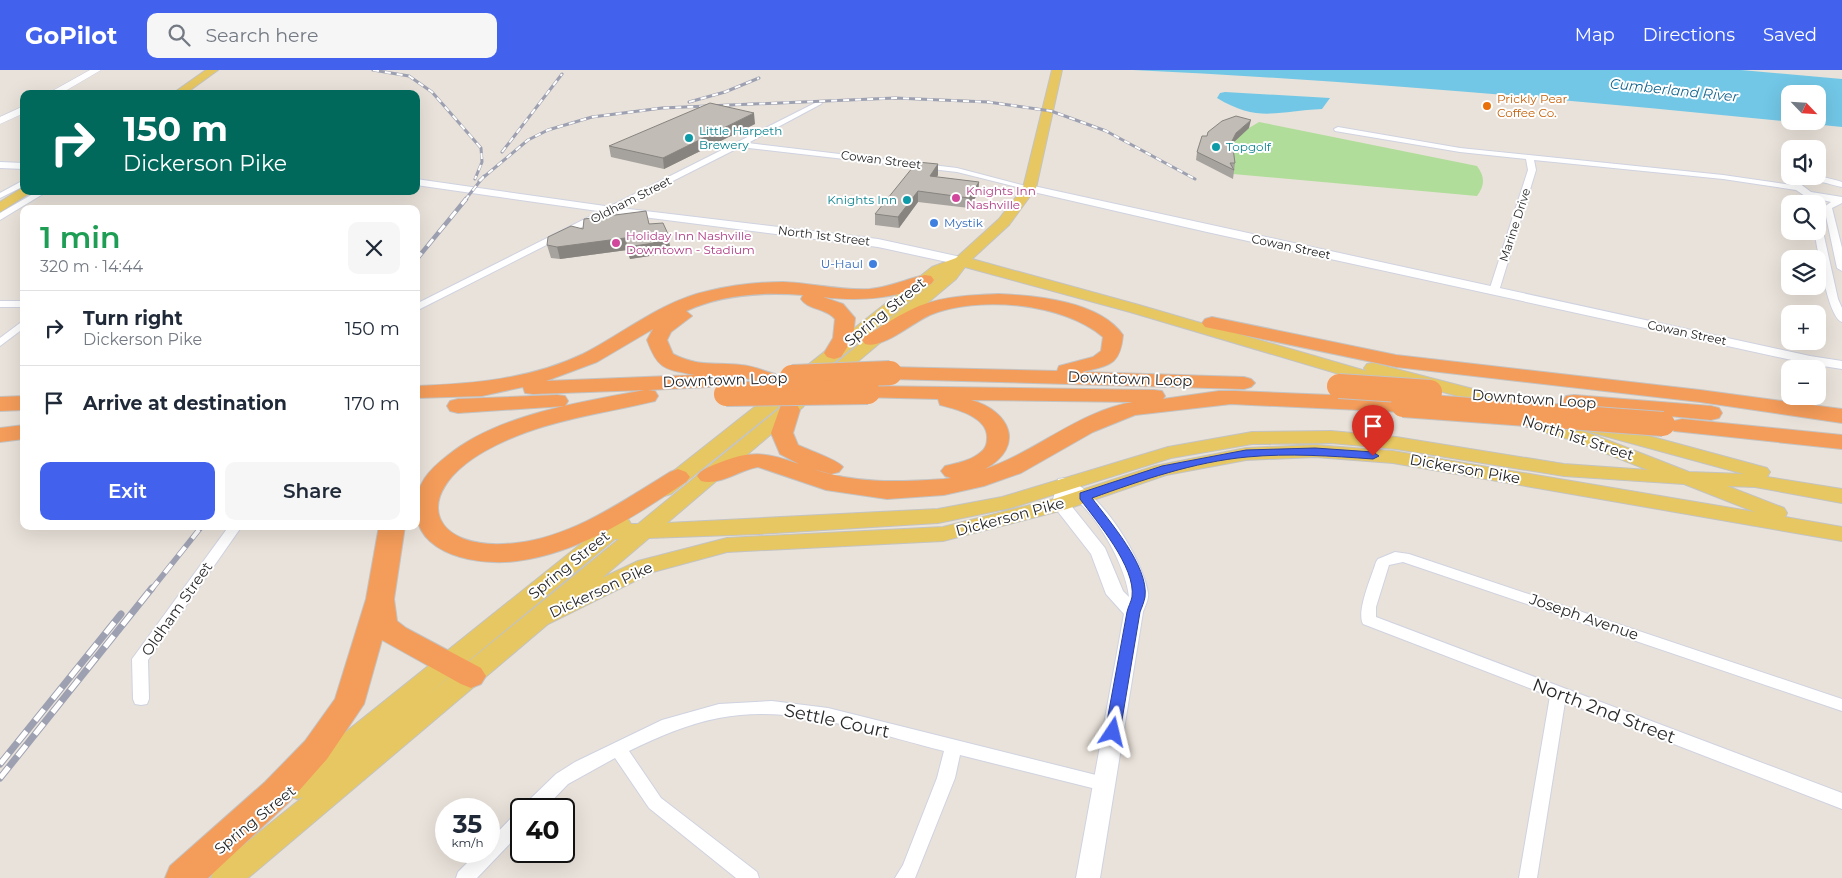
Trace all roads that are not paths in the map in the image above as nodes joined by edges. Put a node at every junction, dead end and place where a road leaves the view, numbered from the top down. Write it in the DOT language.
graph roads {
  1 [pos="213,70"];
  2 [pos="1057,70"];
  3 [pos="94,71"];
  4 [pos="59,90"];
  5 [pos="183,90"];
  6 [pos="818,103"];
  7 [pos="20,111"];
  8 [pos="0,121"];
  9 [pos="1338,129"];
  10 [pos="738,144"];
  11 [pos="1530,158"];
  12 [pos="0,165"];
  13 [pos="20,166"];
  14 [pos="420,183"];
  15 [pos="20,184"];
  16 [pos="1842,185"];
  17 [pos="1800,186"];
  18 [pos="1029,188"];
  19 [pos="21,195"];
  20 [pos="37,195"];
  21 [pos="1806,195"];
  22 [pos="0,196"];
  23 [pos="1840,200"];
  24 [pos="21,205"];
  25 [pos="20,206"];
  26 [pos="0,208"];
  27 [pos="612,210"];
  28 [pos="0,218"];
  29 [pos="1826,254"];
  30 [pos="1838,256"];
  31 [pos="961,261"];
  32 [pos="1826,268"];
  33 [pos="1842,268"];
  34 [pos="925,280"];
  35 [pos="1494,291"];
  36 [pos="0,304"];
  37 [pos="20,304"];
  38 [pos="420,306"];
  39 [pos="1134,309"];
  40 [pos="1842,319"];
  41 [pos="1212,324"];
  42 [pos="20,326"];
  43 [pos="872,340"];
  44 [pos="0,343"];
  45 [pos="834,353"];
  46 [pos="1842,365"];
  47 [pos="984,375"];
  48 [pos="768,378"];
  49 [pos="880,385"];
  50 [pos="466,390"];
  51 [pos="420,392"];
  52 [pos="647,396"];
  53 [pos="1235,397"];
  54 [pos="20,403"];
  55 [pos="0,404"];
  56 [pos="420,408"];
  57 [pos="789,410"];
  58 [pos="1842,416"];
  59 [pos="1842,426"];
  60 [pos="20,432"];
  61 [pos="0,435"];
  62 [pos="1842,442"];
  63 [pos="20,444"];
  64 [pos="0,446"];
  65 [pos="709,476"];
  66 [pos="1685,478"];
  67 [pos="1064,483"];
  68 [pos="684,484"];
  69 [pos="1842,495"];
  70 [pos="1084,496"];
  71 [pos="1060,504"];
  72 [pos="643,506"];
  73 [pos="703,528"];
  74 [pos="233,530"];
  75 [pos="391,530"];
  76 [pos="642,530"];
  77 [pos="610,532"];
  78 [pos="1842,533"];
  79 [pos="727,545"];
  80 [pos="380,599"];
  81 [pos="1134,612"];
  82 [pos="540,618"];
  83 [pos="1368,620"];
  84 [pos="460,670"];
  85 [pos="1558,695"];
  86 [pos="141,699"];
  87 [pos="1842,705"];
  88 [pos="953,748"];
  89 [pos="618,750"];
  90 [pos="1104,784"];
  91 [pos="543,798"];
  92 [pos="1842,801"];
  93 [pos="510,832"];
  94 [pos="183,878"];
  95 [pos="226,878"];
  96 [pos="466,878"];
  97 [pos="750,878"];
  98 [pos="904,878"];
  99 [pos="1088,878"];
  100 [pos="1528,878"];
  1 -- 5 [label="main road"];
  2 -- 18 [label="main road, Spring Street"];
  3 -- 4 [label="main road"];
  6 -- 10 [label="street, Oldham Street"];
  7 -- 8 [label="main road"];
  9 -- 11 [label="street"];
  10 -- 18 [label="street, Cowan Street"];
  10 -- 27 [label="street, Oldham Street"];
  11 -- 17 [label="street"];
  11 -- 35 [label="street, Marine Drive"];
  12 -- 13 [label="street"];
  14 -- 27 [label="street, North 1st Street"];
  15 -- 22 [label="street"];
  16 -- 17 [label="street"];
  17 -- 21 [label="street"];
  17 -- 23 [label="street"];
  18 -- 31 [label="main road, Spring Street"];
  18 -- 35 [label="street, Cowan Street"];
  19 -- 26 [label="main road"];
  20 -- 24 [label="street"];
  23 -- 30 [label="street"];
  25 -- 28 [label="street"];
  27 -- 31 [label="street, North 1st Street"];
  27 -- 38 [label="street, Oldham Street"];
  29 -- 30 [label="street"];
  30 -- 33 [label="street"];
  31 -- 34 [label="main road, Spring Street"];
  31 -- 39 [label="main road, North 1st Street"];
  31 -- 43 [label="main road, Spring Street"];
  32 -- 40 [label="street"];
  34 -- 45 [label="main road, Spring Street"];
  34 -- 50 [label="highway"];
  35 -- 46 [label="street, Cowan Street"];
  36 -- 37 [label="street"];
  39 -- 41 [label="main road, North 1st Street"];
  39 -- 66 [label="main road, North 1st Street"];
  41 -- 58 [label="highway"];
  41 -- 69 [label="main road, North 1st Street"];
  42 -- 44 [label="street"];
  43 -- 47 [label="highway"];
  43 -- 57 [label="main road, Spring Street"];
  45 -- 48 [label="highway"];
  45 -- 68 [label="main road, Spring Street"];
  47 -- 49 [label="highway, Downtown Loop"];
  47 -- 59 [label="highway, Downtown Loop, bridge"];
  48 -- 49 [label="highway, Downtown Loop, bridge"];
  48 -- 50 [label="highway, Downtown Loop"];
  49 -- 52 [label="highway, Downtown Loop, bridge"];
  49 -- 53 [label="highway, Downtown Loop"];
  49 -- 57 [label="highway"];
  50 -- 51 [label="highway, Downtown Loop"];
  52 -- 56 [label="highway, Downtown Loop"];
  52 -- 68 [label="highway"];
  53 -- 62 [label="highway, Downtown Loop, bridge"];
  53 -- 65 [label="highway"];
  54 -- 55 [label="highway"];
  57 -- 65 [label="main road, Spring Street"];
  60 -- 61 [label="highway"];
  63 -- 64 [label="highway"];
  65 -- 68 [label="main road, Spring Street"];
  66 -- 67 [label="main road, Dickerson Pike"];
  66 -- 69 [label="main road, Dickerson Pike"];
  66 -- 78 [label="main road, North 1st Street"];
  67 -- 70 [label="street"];
  67 -- 71 [label="street"];
  67 -- 73 [label="main road, Dickerson Pike"];
  68 -- 72 [label="main road, Spring Street"];
  68 -- 73 [label="main road"];
  68 -- 76 [label="main road, Spring Street"];
  70 -- 71 [label="main road, Dickerson Pike"];
  70 -- 78 [label="main road, Dickerson Pike"];
  70 -- 81 [label="street"];
  71 -- 79 [label="main road, Dickerson Pike"];
  71 -- 81 [label="street"];
  72 -- 76 [label="main road"];
  72 -- 77 [label="main road, Spring Street"];
  73 -- 76 [label="main road, Dickerson Pike"];
  74 -- 86 [label="street, Oldham Street"];
  75 -- 80 [label="highway"];
  76 -- 77 [label="main road, Dickerson Pike"];
  76 -- 79 [label="main road"];
  76 -- 82 [label="main road, Spring Street"];
  77 -- 84 [label="main road, Spring Street"];
  79 -- 82 [label="main road, Dickerson Pike"];
  80 -- 84 [label="highway"];
  80 -- 94 [label="highway"];
  81 -- 90 [label="street"];
  82 -- 84 [label="main road, Spring Street"];
  83 -- 85 [label="street, North 2nd Street"];
  83 -- 87 [label="street, Joseph Avenue"];
  84 -- 94 [label="main road, Spring Street"];
  84 -- 95 [label="main road, Spring Street"];
  85 -- 92 [label="street, North 2nd Street"];
  85 -- 100 [label="street"];
  88 -- 89 [label="street, Settle Court"];
  88 -- 90 [label="street, Settle Court"];
  88 -- 98 [label="street"];
  89 -- 91 [label="street, Settle Court"];
  89 -- 97 [label="street"];
  90 -- 99 [label="street"];
  93 -- 96 [label="street"];
}
